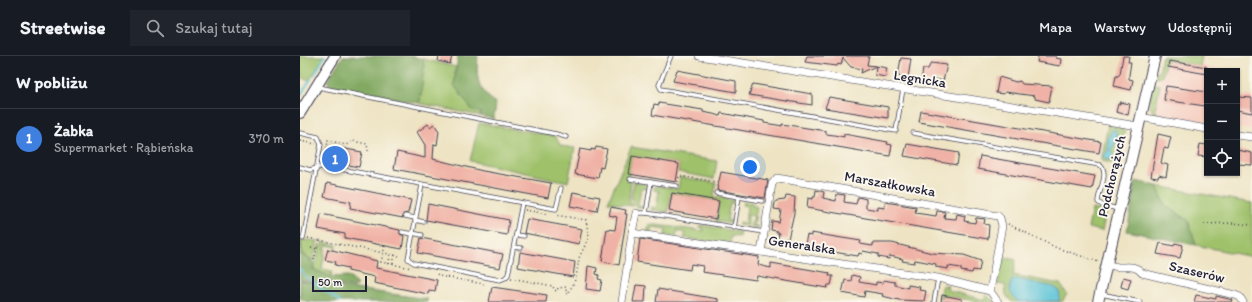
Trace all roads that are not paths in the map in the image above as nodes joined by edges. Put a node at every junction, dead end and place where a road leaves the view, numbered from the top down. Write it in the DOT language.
graph roads {
  1 [pos="335,56"];
  2 [pos="671,56"];
  3 [pos="699,56"];
  4 [pos="1154,56"];
  5 [pos="316,87"];
  6 [pos="903,89"];
  7 [pos="300,113"];
  8 [pos="1139,122"];
  9 [pos="1204,130"];
  10 [pos="300,133"];
  11 [pos="912,133"];
  12 [pos="1240,135"];
  13 [pos="566,137"];
  14 [pos="1252,137"];
  15 [pos="300,167"];
  16 [pos="316,168"];
  17 [pos="630,179"];
  18 [pos="651,182"];
  19 [pos="422,185"];
  20 [pos="677,186"];
  21 [pos="561,188"];
  22 [pos="716,194"];
  23 [pos="739,197"];
  24 [pos="762,201"];
  25 [pos="522,203"];
  26 [pos="1118,209"];
  27 [pos="636,213"];
  28 [pos="646,213"];
  29 [pos="405,216"];
  30 [pos="415,219"];
  31 [pos="424,222"];
  32 [pos="734,228"];
  33 [pos="402,232"];
  34 [pos="764,232"];
  35 [pos="632,233"];
  36 [pos="412,234"];
  37 [pos="422,235"];
  38 [pos="516,235"];
  39 [pos="524,236"];
  40 [pos="303,239"];
  41 [pos="514,247"];
  42 [pos="521,248"];
  43 [pos="761,252"];
  44 [pos="1106,264"];
  45 [pos="938,278"];
  46 [pos="990,291"];
  47 [pos="1099,298"];
  48 [pos="622,302"];
  49 [pos="934,302"];
  50 [pos="998,302"];
  51 [pos="1140,302"];
  52 [pos="1243,302"];
  1 -- 5 [label="street"];
  2 -- 6 [label="lane"];
  3 -- 6 [label="street, Legnicka"];
  4 -- 8 [label="street, Podchorążych"];
  5 -- 7 [label="street"];
  5 -- 13 [label="lane"];
  6 -- 8 [label="street, Legnicka"];
  8 -- 9 [label="street, Legnicka"];
  8 -- 26 [label="street, Podchorążych"];
  10 -- 16 [label="lane"];
  11 -- 26 [label="lane"];
  12 -- 14 [label="street"];
  15 -- 16 [label="lane"];
  16 -- 19 [label="lane"];
  16 -- 40 [label="lane"];
  17 -- 18 [label="lane"];
  18 -- 20 [label="lane"];
  18 -- 28 [label="lane"];
  19 -- 25 [label="lane"];
  19 -- 30 [label="lane"];
  21 -- 25 [label="lane"];
  22 -- 23 [label="lane"];
  23 -- 24 [label="lane"];
  23 -- 32 [label="lane"];
  25 -- 38 [label="lane"];
  26 -- 44 [label="street, Podchorążych"];
  27 -- 28 [label="lane"];
  27 -- 35 [label="street"];
  28 -- 32 [label="lane"];
  29 -- 30 [label="lane"];
  30 -- 31 [label="lane"];
  30 -- 36 [label="lane"];
  32 -- 34 [label="lane"];
  33 -- 36 [label="lane"];
  34 -- 43 [label="street, Marszałkowska"];
  34 -- 46 [label="street, Marszałkowska"];
  35 -- 43 [label="street, Generalska"];
  35 -- 48 [label="street"];
  36 -- 37 [label="lane"];
  36 -- 41 [label="lane"];
  38 -- 39 [label="lane"];
  38 -- 41 [label="lane"];
  41 -- 42 [label="lane"];
  43 -- 45 [label="street, Generalska"];
  44 -- 47 [label="street, Podchorążych"];
  44 -- 52 [label="street, Szaserów"];
  45 -- 46 [label="street, Generalska"];
  45 -- 49 [label="lane"];
  46 -- 50 [label="street"];
  47 -- 51 [label="lane"];
}
